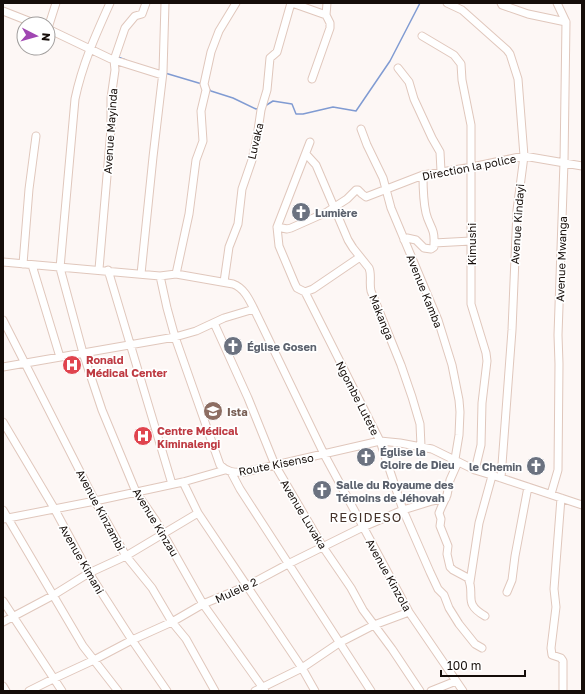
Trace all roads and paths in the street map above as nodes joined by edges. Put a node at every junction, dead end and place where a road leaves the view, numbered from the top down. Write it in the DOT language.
graph roads {
  1 [pos="56,3"];
  2 [pos="110,3"];
  3 [pos="146,3"];
  4 [pos="157,3"];
  5 [pos="236,3"];
  6 [pos="292,3"];
  7 [pos="327,3"];
  8 [pos="447,3"];
  9 [pos="557,3"];
  10 [pos="502,4"];
  11 [pos="165,5"];
  12 [pos="3,11"];
  13 [pos="326,15"];
  14 [pos="16,16"];
  15 [pos="52,16"];
  16 [pos="566,22"];
  17 [pos="56,32"];
  18 [pos="422,36"];
  19 [pos="90,49"];
  20 [pos="114,60"];
  21 [pos="398,68"];
  22 [pos="162,76"];
  23 [pos="312,79"];
  24 [pos="361,129"];
  25 [pos="36,136"];
  26 [pos="310,142"];
  27 [pos="306,154"];
  28 [pos="524,156"];
  29 [pos="564,162"];
  30 [pos="582,166"];
  31 [pos="472,167"];
  32 [pos="441,171"];
  33 [pos="423,175"];
  34 [pos="386,188"];
  35 [pos="334,207"];
  36 [pos="277,227"];
  37 [pos="404,240"];
  38 [pos="470,241"];
  39 [pos="434,242"];
  40 [pos="360,257"];
  41 [pos="3,262"];
  42 [pos="23,264"];
  43 [pos="32,265"];
  44 [pos="60,268"];
  45 [pos="99,270"];
  46 [pos="108,270"];
  47 [pos="142,274"];
  48 [pos="176,274"];
  49 [pos="160,276"];
  50 [pos="224,282"];
  51 [pos="305,292"];
  52 [pos="254,309"];
  53 [pos="3,320"];
  54 [pos="214,323"];
  55 [pos="175,337"];
  56 [pos="130,346"];
  57 [pos="83,353"];
  58 [pos="60,357"];
  59 [pos="24,363"];
  60 [pos="3,367"];
  61 [pos="3,422"];
  62 [pos="380,441"];
  63 [pos="421,446"];
  64 [pos="324,454"];
  65 [pos="457,460"];
  66 [pos="275,465"];
  67 [pos="475,470"];
  68 [pos="228,471"];
  69 [pos="492,476"];
  70 [pos="501,478"];
  71 [pos="183,482"];
  72 [pos="172,484"];
  73 [pos="528,487"];
  74 [pos="136,492"];
  75 [pos="551,494"];
  76 [pos="446,498"];
  77 [pos="561,498"];
  78 [pos="96,501"];
  79 [pos="582,506"];
  80 [pos="54,508"];
  81 [pos="3,510"];
  82 [pos="404,510"];
  83 [pos="198,513"];
  84 [pos="5,518"];
  85 [pos="363,527"];
  86 [pos="164,534"];
  87 [pos="323,547"];
  88 [pos="126,556"];
  89 [pos="288,564"];
  90 [pos="89,573"];
  91 [pos="470,582"];
  92 [pos="247,586"];
  93 [pos="507,592"];
  94 [pos="52,596"];
  95 [pos="3,601"];
  96 [pos="203,604"];
  97 [pos="409,612"];
  98 [pos="12,616"];
  99 [pos="485,616"];
  100 [pos="3,622"];
  101 [pos="172,622"];
  102 [pos="374,625"];
  103 [pos="132,640"];
  104 [pos="339,643"];
  105 [pos="482,648"];
  106 [pos="94,660"];
  107 [pos="302,668"];
  108 [pos="53,679"];
  109 [pos="456,681"];
  110 [pos="3,686"];
  111 [pos="264,689"];
  112 [pos="6,691"];
  113 [pos="29,691"];
  114 [pos="62,691"];
  115 [pos="118,691"];
  116 [pos="167,691"];
  117 [pos="215,691"];
  118 [pos="255,691"];
  119 [pos="315,691"];
  120 [pos="371,691"];
  121 [pos="420,691"];
  122 [pos="431,691"];
  123 [pos="463,691"];
  124 [pos="563,691"];
  1 -- 15 [label="street"];
  2 -- 19 [label="street"];
  3 -- 20 [label="street, Avenue Mayinda"];
  4 -- 11 [label="street"];
  5 -- 48 [label="street"];
  6 -- 13 [label="street"];
  6 -- 50 [label="street, Luvaka"];
  7 -- 13 [label="street"];
  8 -- 28 [label="street, Avenue Kindayi"];
  9 -- 16 [label="street"];
  10 -- 16 [label="street"];
  11 -- 22 [label="street"];
  12 -- 14 [label="street"];
  13 -- 23 [label="street"];
  16 -- 29 [label="street, Avenue Mwanga"];
  17 -- 19 [label="street"];
  18 -- 31 [label="street, Kimushi"];
  19 -- 20 [label="street"];
  19 -- 44 [label="street"];
  20 -- 22 [label="street"];
  20 -- 45 [label="street, Avenue Mayinda"];
  21 -- 32 [label="street"];
  22 -- 47 [label="street"];
  24 -- 34 [label="street, Avenue Kamba"];
  25 -- 42 [label="street"];
  26 -- 27 [label="street, Ngombe Lutete"];
  27 -- 35 [label="street, Makanga"];
  27 -- 36 [label="street, Ngombe Lutete"];
  28 -- 29 [label="street, Direction la police"];
  28 -- 31 [label="street, Direction la police"];
  28 -- 70 [label="street, Avenue Kindayi"];
  29 -- 30 [label="street, Direction la police"];
  29 -- 75 [label="street, Avenue Mwanga"];
  31 -- 32 [label="street, Direction la police"];
  31 -- 38 [label="street, Kimushi"];
  32 -- 33 [label="street, Direction la police"];
  33 -- 34 [label="street, Direction la police"];
  33 -- 39 [label="street"];
  34 -- 35 [label="street, Direction la police"];
  34 -- 37 [label="street, Avenue Kamba"];
  35 -- 36 [label="street, Direction la police"];
  35 -- 40 [label="street, Makanga"];
  36 -- 51 [label="street, Ngombe Lutete"];
  37 -- 39 [label="street"];
  37 -- 65 [label="street, Avenue Kamba"];
  38 -- 39 [label="street"];
  38 -- 67 [label="street, Kimushi"];
  40 -- 51 [label="street"];
  40 -- 63 [label="street, Makanga"];
  41 -- 42 [label="street"];
  42 -- 43 [label="street"];
  43 -- 44 [label="street"];
  43 -- 58 [label="street"];
  44 -- 45 [label="street"];
  44 -- 57 [label="street, Avenue Kinzau"];
  45 -- 46 [label="street"];
  46 -- 47 [label="street"];
  46 -- 56 [label="street"];
  47 -- 49 [label="street"];
  48 -- 49 [label="street"];
  48 -- 50 [label="street"];
  49 -- 55 [label="street, Route Kisenso"];
  50 -- 52 [label="street, Avenue Kinzola"];
  51 -- 62 [label="street, Ngombe Lutete"];
  52 -- 54 [label="street"];
  52 -- 64 [label="street, Avenue Kinzola"];
  53 -- 59 [label="street, Avenue Kinzambi"];
  54 -- 55 [label="street"];
  54 -- 66 [label="street, Avenue Luvaka"];
  55 -- 56 [label="street"];
  55 -- 68 [label="street, Route Kisenso"];
  56 -- 57 [label="street"];
  56 -- 72 [label="street"];
  57 -- 58 [label="street"];
  57 -- 74 [label="street, Avenue Kinzau"];
  58 -- 59 [label="street"];
  59 -- 60 [label="street"];
  59 -- 78 [label="street, Avenue Kinzambi"];
  61 -- 80 [label="street, Avenue Kimani"];
  62 -- 63 [label="street, Route Kisenso"];
  62 -- 64 [label="street, Route Kisenso"];
  62 -- 82 [label="street, Ngombe Lutete"];
  63 -- 65 [label="street, Route Kisenso"];
  64 -- 66 [label="street, Route Kisenso"];
  64 -- 85 [label="street, Avenue Kinzola"];
  65 -- 67 [label="street, Route Kisenso"];
  65 -- 76 [label="street, Avenue Kamba"];
  66 -- 68 [label="street, Route Kisenso"];
  66 -- 87 [label="street, Avenue Luvaka"];
  67 -- 69 [label="street, Route Kisenso"];
  68 -- 71 [label="street"];
  68 -- 89 [label="street"];
  69 -- 70 [label="street, Route Kisenso"];
  69 -- 91 [label="street"];
  70 -- 73 [label="street, Route Kisenso"];
  71 -- 72 [label="street"];
  71 -- 83 [label="street"];
  72 -- 74 [label="street"];
  73 -- 75 [label="street, Route Kisenso"];
  73 -- 93 [label="street"];
  74 -- 78 [label="street"];
  74 -- 86 [label="street, Avenue Kinzau"];
  75 -- 77 [label="street, Route Kisenso"];
  76 -- 82 [label="street, Mulele 2"];
  76 -- 91 [label="street, Avenue Kamba"];
  77 -- 79 [label="street, Route Kisenso"];
  77 -- 124 [label="street"];
  78 -- 80 [label="street"];
  78 -- 88 [label="street, Avenue Kinzambi"];
  80 -- 84 [label="street"];
  80 -- 90 [label="street, Avenue Kimani"];
  81 -- 84 [label="street"];
  82 -- 85 [label="street, Mulele 2"];
  82 -- 105 [label="street, Ngombe Lutete"];
  83 -- 86 [label="street"];
  83 -- 92 [label="street"];
  84 -- 94 [label="street"];
  85 -- 87 [label="street, Mulele 2"];
  85 -- 97 [label="street, Avenue Kinzola"];
  86 -- 88 [label="street"];
  86 -- 96 [label="street, Avenue Kinzau"];
  87 -- 89 [label="street, Mulele 2"];
  87 -- 102 [label="street, Avenue Luvaka"];
  88 -- 90 [label="street"];
  88 -- 101 [label="street, Avenue Kinzambi"];
  89 -- 92 [label="street, Mulele 2"];
  89 -- 104 [label="street"];
  90 -- 94 [label="street"];
  90 -- 103 [label="street, Avenue Kimani"];
  91 -- 99 [label="street"];
  92 -- 96 [label="street, Mulele 2"];
  92 -- 107 [label="street"];
  94 -- 98 [label="street"];
  94 -- 106 [label="street"];
  95 -- 98 [label="street"];
  96 -- 101 [label="street, Mulele 2"];
  96 -- 111 [label="street, Avenue Kinzau"];
  97 -- 102 [label="street"];
  97 -- 109 [label="street, Avenue Kinzola"];
  98 -- 100 [label="street"];
  98 -- 108 [label="street"];
  101 -- 103 [label="street, Mulele 2"];
  101 -- 117 [label="street, Avenue Kinzambi"];
  102 -- 104 [label="street"];
  102 -- 121 [label="street, Avenue Luvaka"];
  103 -- 106 [label="street, Mulele 2"];
  103 -- 116 [label="street, Avenue Kimani"];
  104 -- 107 [label="street"];
  104 -- 120 [label="street"];
  106 -- 108 [label="street, Mulele 2"];
  106 -- 115 [label="street"];
  107 -- 111 [label="street"];
  107 -- 119 [label="street"];
  108 -- 113 [label="street, Mulele 2"];
  108 -- 114 [label="street"];
  109 -- 122 [label="street"];
  109 -- 123 [label="street, Avenue Kinzola"];
  110 -- 112 [label="street"];
  111 -- 118 [label="street"];
}
